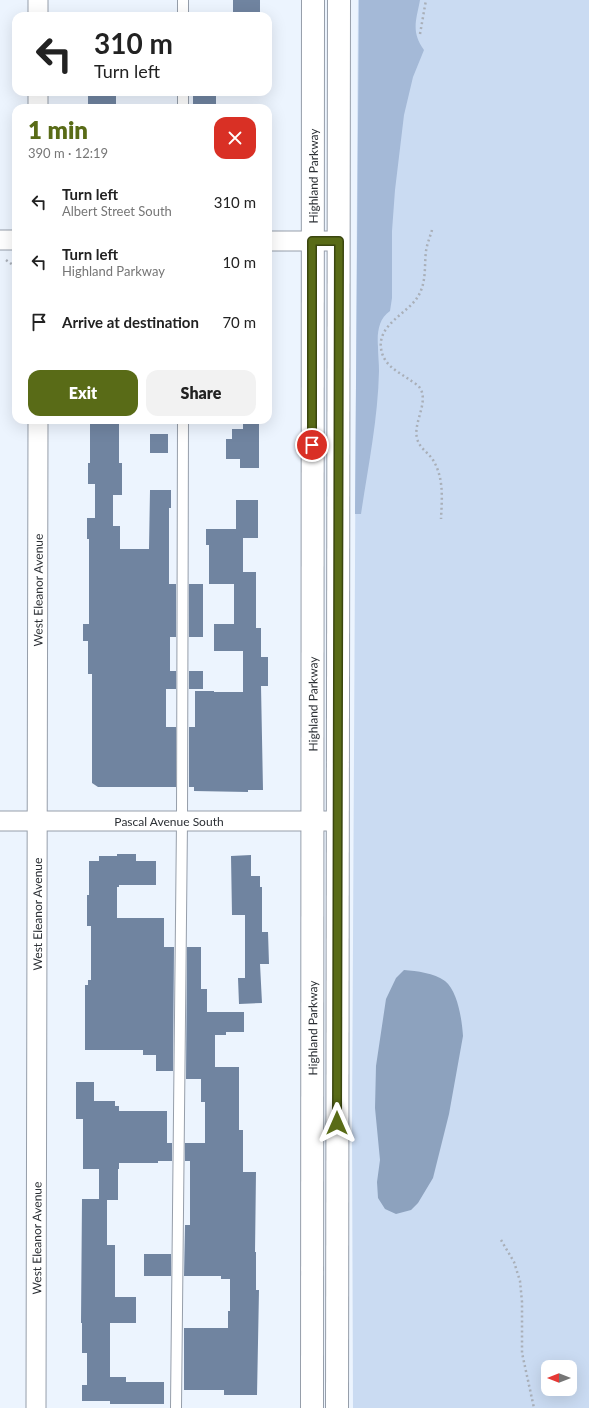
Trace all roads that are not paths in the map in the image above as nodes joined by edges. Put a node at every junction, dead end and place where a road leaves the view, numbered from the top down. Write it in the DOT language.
graph roads {
  1 [pos="38,0"];
  2 [pos="183,0"];
  3 [pos="313,0"];
  4 [pos="339,0"];
  5 [pos="38,12"];
  6 [pos="183,12"];
  7 [pos="0,240"];
  8 [pos="12,240"];
  9 [pos="272,241"];
  10 [pos="312,241"];
  11 [pos="339,241"];
  12 [pos="38,424"];
  13 [pos="183,424"];
  14 [pos="0,821"];
  15 [pos="36,821"];
  16 [pos="182,821"];
  17 [pos="337,821"];
  18 [pos="313,822"];
  19 [pos="36,1408"];
  20 [pos="176,1408"];
  21 [pos="312,1408"];
  22 [pos="337,1408"];
  1 -- 5 [label="street"];
  2 -- 6 [label="lane"];
  3 -- 10 [label="street, Highland Parkway"];
  4 -- 11 [label="street, Highland Parkway"];
  7 -- 8 [label="street"];
  9 -- 10 [label="street"];
  10 -- 11 [label="street"];
  10 -- 18 [label="street, Highland Parkway"];
  11 -- 17 [label="street, Highland Parkway"];
  12 -- 15 [label="street, West Eleanor Avenue"];
  13 -- 16 [label="lane"];
  14 -- 15 [label="street, Pascal Avenue South"];
  15 -- 16 [label="street, Pascal Avenue South"];
  15 -- 19 [label="street, West Eleanor Avenue"];
  16 -- 18 [label="street, Pascal Avenue South"];
  16 -- 20 [label="lane"];
  17 -- 18 [label="street, Pascal Avenue South"];
  17 -- 22 [label="street, Highland Parkway"];
  18 -- 21 [label="street, Highland Parkway"];
}
